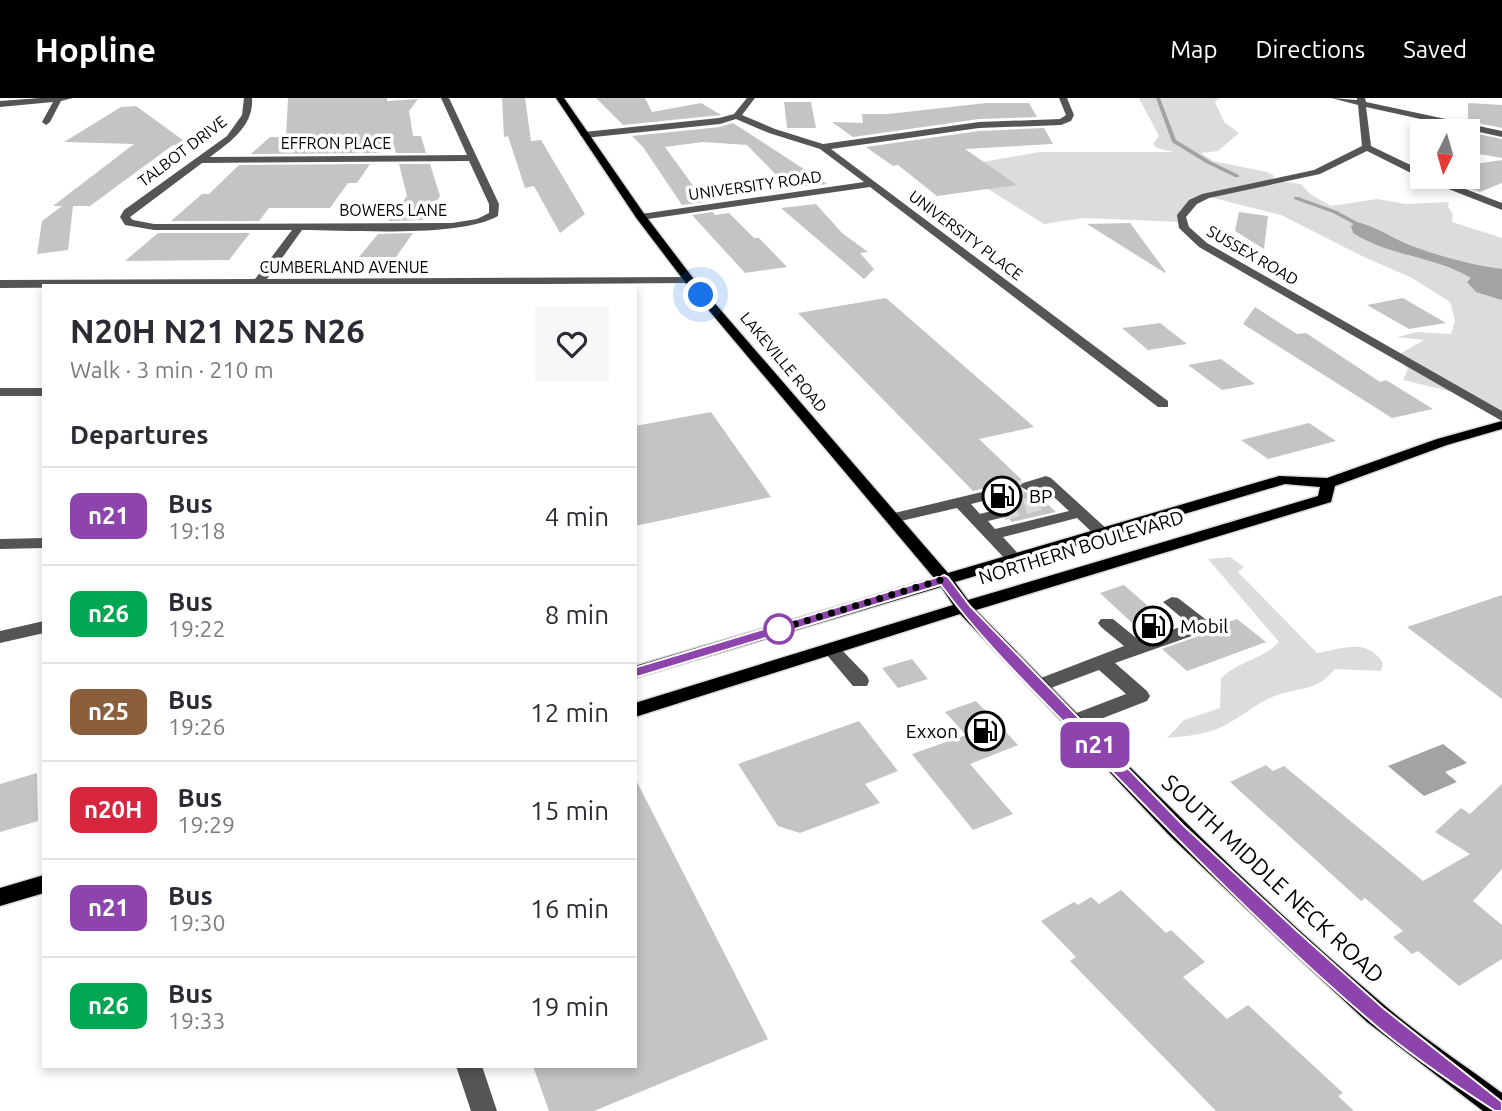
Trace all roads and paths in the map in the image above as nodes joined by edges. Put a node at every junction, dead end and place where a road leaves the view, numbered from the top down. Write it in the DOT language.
graph roads {
  1 [pos="59,98"];
  2 [pos="69,98"];
  3 [pos="248,98"];
  4 [pos="445,98"];
  5 [pos="560,98"];
  6 [pos="751,98"];
  7 [pos="1063,98"];
  8 [pos="1335,98"];
  9 [pos="1361,101"];
  10 [pos="0,104"];
  11 [pos="737,116"];
  12 [pos="46,122"];
  13 [pos="1502,134"];
  14 [pos="584,135"];
  15 [pos="822,147"];
  16 [pos="1367,147"];
  17 [pos="472,158"];
  18 [pos="200,160"];
  19 [pos="1410,169"];
  20 [pos="873,184"];
  21 [pos="1457,189"];
  22 [pos="1502,207"];
  23 [pos="641,217"];
  24 [pos="129,223"];
  25 [pos="299,227"];
  26 [pos="689,280"];
  27 [pos="258,283"];
  28 [pos="0,284"];
  29 [pos="0,392"];
  30 [pos="42,392"];
  31 [pos="1163,404"];
  32 [pos="1502,417"];
  33 [pos="1502,425"];
  34 [pos="1328,483"];
  35 [pos="1028,486"];
  36 [pos="986,496"];
  37 [pos="1062,496"];
  38 [pos="1045,501"];
  39 [pos="960,502"];
  40 [pos="1003,513"];
  41 [pos="1080,513"];
  42 [pos="892,518"];
  43 [pos="977,519"];
  44 [pos="1102,533"];
  45 [pos="992,535"];
  46 [pos="42,543"];
  47 [pos="0,544"];
  48 [pos="1015,559"];
  49 [pos="944,579"];
  50 [pos="1172,602"];
  51 [pos="965,609"];
  52 [pos="1107,623"];
  53 [pos="42,627"];
  54 [pos="0,637"];
  55 [pos="1137,648"];
  56 [pos="832,650"];
  57 [pos="1102,662"];
  58 [pos="637,671"];
  59 [pos="860,681"];
  60 [pos="1040,686"];
  61 [pos="637,709"];
  62 [pos="1073,722"];
  63 [pos="42,885"];
  64 [pos="0,897"];
  65 [pos="470,1068"];
  66 [pos="1502,1109"];
  67 [pos="484,1111"];
  1 -- 2 [label="street"];
  1 -- 10 [label="street"];
  1 -- 12 [label="street"];
  3 -- 18 [label="street, TALBOT DRIVE"];
  4 -- 17 [label="street"];
  5 -- 14 [label="main road, LAKEVILLE ROAD"];
  6 -- 11 [label="street"];
  7 -- 15 [label="street"];
  8 -- 9 [label="street"];
  9 -- 13 [label="street"];
  9 -- 16 [label="street"];
  11 -- 14 [label="street"];
  11 -- 15 [label="street, UNIVERSITY PLACE"];
  14 -- 23 [label="main road, LAKEVILLE ROAD"];
  15 -- 20 [label="street, UNIVERSITY PLACE"];
  16 -- 19 [label="street"];
  16 -- 32 [label="street, SUSSEX ROAD"];
  17 -- 18 [label="street, EFFRON PLACE"];
  17 -- 25 [label="street, BOWERS LANE"];
  18 -- 24 [label="street, TALBOT DRIVE"];
  20 -- 23 [label="street, UNIVERSITY ROAD"];
  20 -- 31 [label="street, UNIVERSITY PLACE"];
  21 -- 22 [label="street"];
  23 -- 26 [label="main road, LAKEVILLE ROAD"];
  24 -- 25 [label="street, BOWERS LANE"];
  25 -- 27 [label="street"];
  26 -- 27 [label="street, CUMBERLAND AVENUE"];
  26 -- 42 [label="main road, LAKEVILLE ROAD"];
  27 -- 28 [label="street, CUMBERLAND AVENUE"];
  29 -- 30 [label="street"];
  33 -- 34 [label="main road, NORTHERN BOULEVARD"];
  34 -- 44 [label="main road, NORTHERN BOULEVARD"];
  34 -- 51 [label="main road, NORTHERN BOULEVARD"];
  35 -- 37 [label="street"];
  36 -- 39 [label="street"];
  37 -- 38 [label="street"];
  37 -- 41 [label="street"];
  39 -- 42 [label="street"];
  39 -- 43 [label="street"];
  40 -- 43 [label="street"];
  41 -- 44 [label="street"];
  41 -- 45 [label="street"];
  42 -- 49 [label="main road, LAKEVILLE ROAD"];
  43 -- 45 [label="street"];
  44 -- 48 [label="main road, NORTHERN BOULEVARD"];
  45 -- 48 [label="street"];
  46 -- 47 [label="street"];
  48 -- 49 [label="main road, NORTHERN BOULEVARD"];
  49 -- 51 [label="main road, LAKEVILLE ROAD"];
  49 -- 58 [label="main road, NORTHERN BOULEVARD"];
  50 -- 55 [label="street"];
  51 -- 56 [label="main road, NORTHERN BOULEVARD"];
  51 -- 60 [label="main road, SOUTH MIDDLE NECK ROAD"];
  52 -- 55 [label="street"];
  53 -- 54 [label="street"];
  55 -- 57 [label="street"];
  56 -- 59 [label="street"];
  56 -- 61 [label="main road, NORTHERN BOULEVARD"];
  57 -- 60 [label="street"];
  57 -- 62 [label="street"];
  60 -- 62 [label="main road, SOUTH MIDDLE NECK ROAD"];
  62 -- 66 [label="main road, SOUTH MIDDLE NECK ROAD"];
  63 -- 64 [label="main road"];
  65 -- 67 [label="street"];
}
